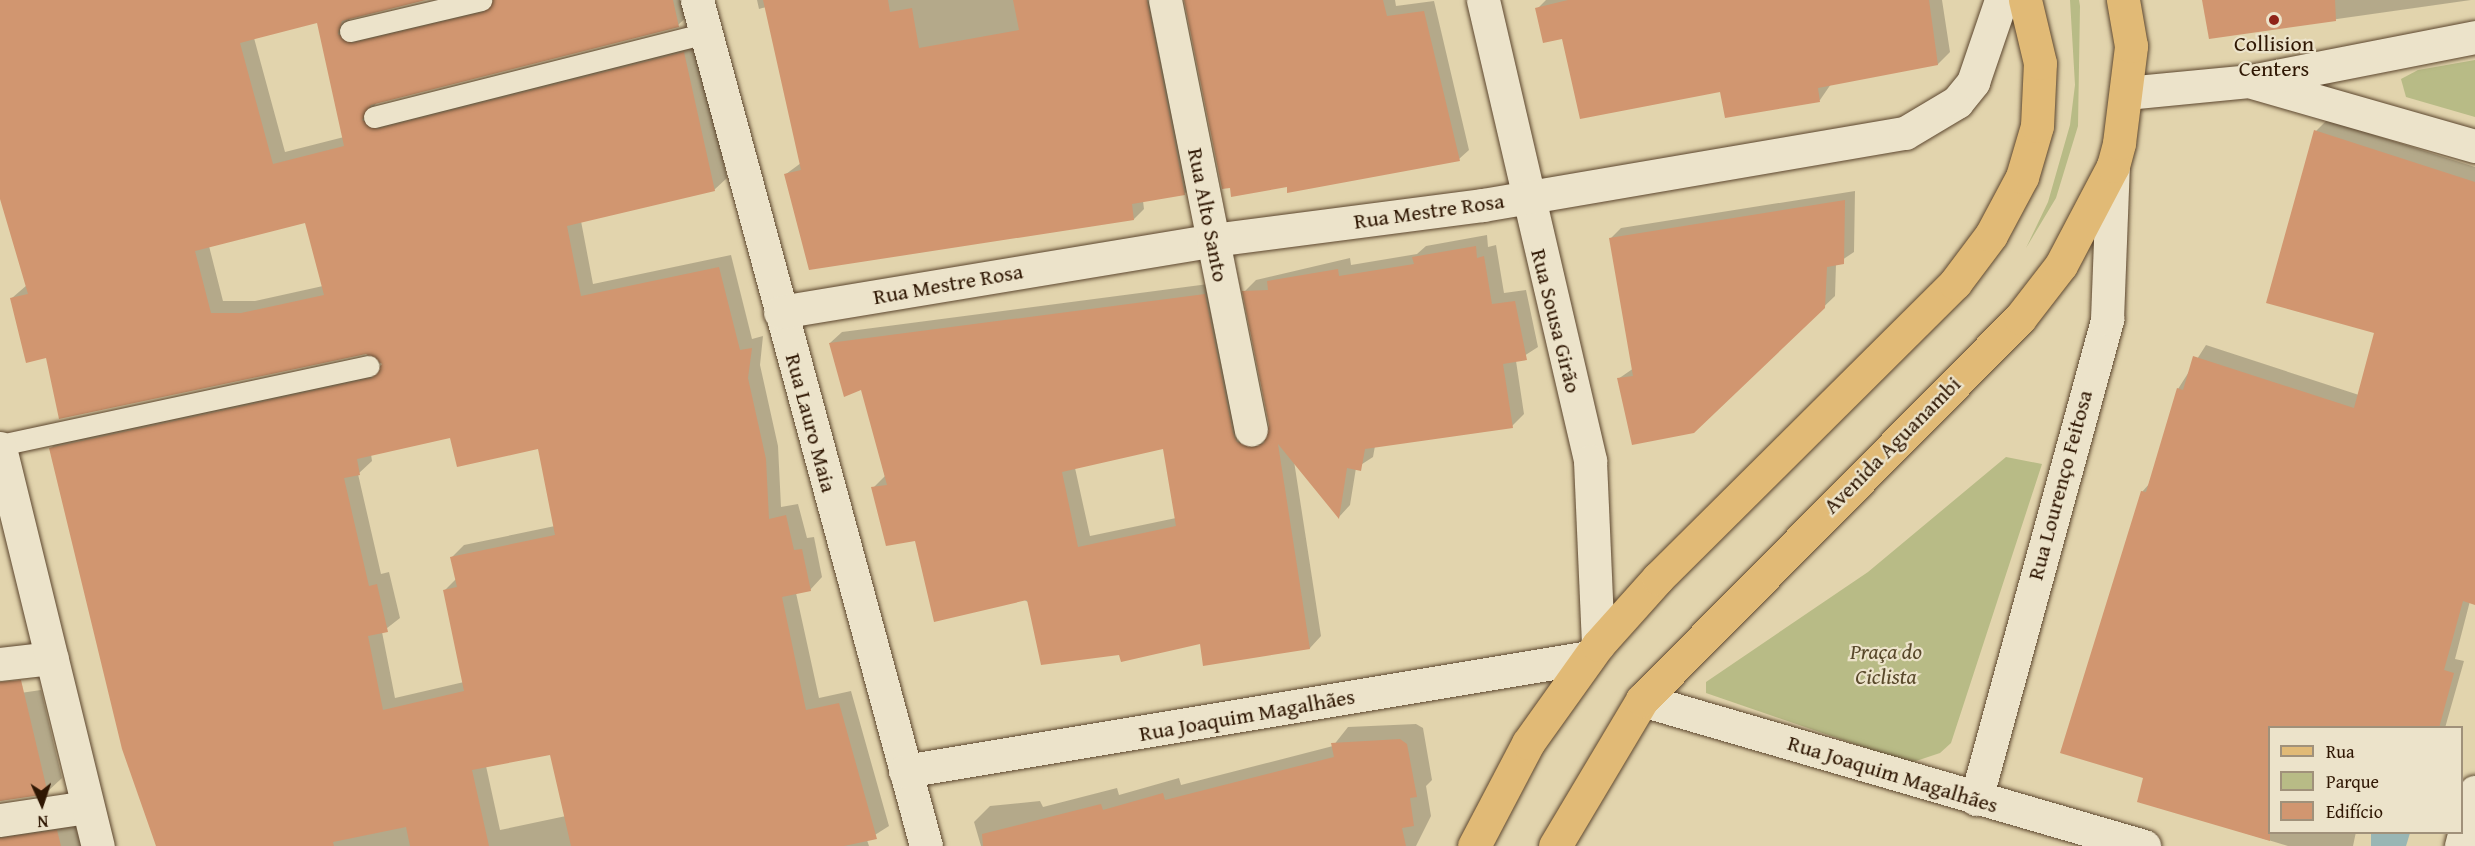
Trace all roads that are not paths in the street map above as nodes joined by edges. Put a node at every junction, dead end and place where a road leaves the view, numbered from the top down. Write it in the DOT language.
graph roads {
  1 [pos="481,0"];
  2 [pos="697,0"];
  3 [pos="1165,0"];
  4 [pos="1483,0"];
  5 [pos="2001,0"];
  6 [pos="2025,0"];
  7 [pos="2123,0"];
  8 [pos="350,31"];
  9 [pos="706,33"];
  10 [pos="2475,37"];
  11 [pos="2251,81"];
  12 [pos="2126,93"];
  13 [pos="374,117"];
  14 [pos="2475,146"];
  15 [pos="2113,166"];
  16 [pos="1527,195"];
  17 [pos="1213,240"];
  18 [pos="780,312"];
  19 [pos="369,366"];
  20 [pos="1251,429"];
  21 [pos="0,447"];
  22 [pos="1594,651"];
  23 [pos="52,658"];
  24 [pos="0,664"];
  25 [pos="1642,700"];
  26 [pos="905,771"];
  27 [pos="2475,792"];
  28 [pos="1976,800"];
  29 [pos="87,807"];
  30 [pos="0,820"];
  31 [pos="98,846"];
  32 [pos="926,846"];
  33 [pos="1474,846"];
  34 [pos="1555,846"];
  35 [pos="2144,846"];
  36 [pos="2460,846"];
  1 -- 8 [label="lane"];
  2 -- 9 [label="street, Rua Lauro Maia"];
  3 -- 17 [label="street, Rua Alto Santo"];
  4 -- 16 [label="street, Rua Sousa Girão"];
  5 -- 16 [label="street, Rua Mestre Rosa"];
  6 -- 22 [label="main road"];
  7 -- 12 [label="main road, Avenida Aguanambi"];
  9 -- 13 [label="lane"];
  9 -- 18 [label="street, Rua Lauro Maia"];
  10 -- 11 [label="street"];
  11 -- 12 [label="street"];
  11 -- 14 [label="street"];
  12 -- 15 [label="main road, Avenida Aguanambi"];
  15 -- 25 [label="main road, Avenida Aguanambi"];
  15 -- 28 [label="street, Rua Lourenço Feitosa"];
  16 -- 17 [label="street, Rua Mestre Rosa"];
  16 -- 22 [label="street, Rua Sousa Girão"];
  17 -- 18 [label="street, Rua Mestre Rosa"];
  17 -- 20 [label="street, Rua Alto Santo"];
  18 -- 26 [label="street, Rua Lauro Maia"];
  19 -- 21 [label="lane"];
  21 -- 23 [label="street"];
  22 -- 26 [label="street, Rua Joaquim Magalhães"];
  22 -- 33 [label="main road"];
  23 -- 24 [label="street"];
  23 -- 29 [label="street"];
  25 -- 28 [label="street, Rua Joaquim Magalhães"];
  25 -- 34 [label="main road, Avenida Aguanambi"];
  26 -- 32 [label="street, Rua Lauro Maia"];
  27 -- 36 [label="street"];
  28 -- 35 [label="street, Rua Joaquim Magalhães"];
  29 -- 30 [label="street"];
  29 -- 31 [label="street"];
}
